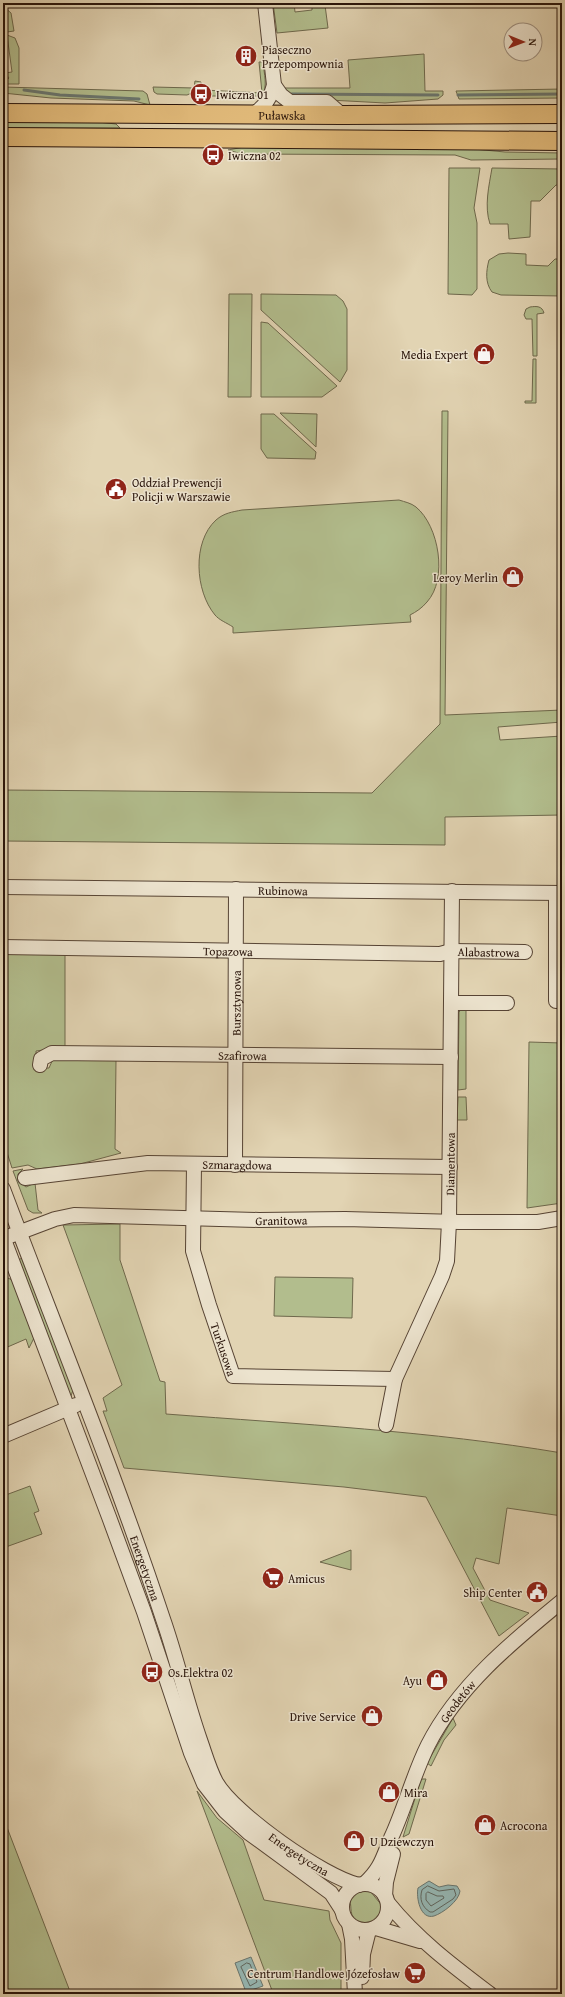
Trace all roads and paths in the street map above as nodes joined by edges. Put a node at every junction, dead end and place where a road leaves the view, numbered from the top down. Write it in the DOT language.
graph roads {
  1 [pos="265,3"];
  2 [pos="274,85"];
  3 [pos="3,112"];
  4 [pos="254,114"];
  5 [pos="562,114"];
  6 [pos="342,115"];
  7 [pos="3,137"];
  8 [pos="562,141"];
  9 [pos="3,887"];
  10 [pos="236,889"];
  11 [pos="452,891"];
  12 [pos="559,893"];
  13 [pos="3,947"];
  14 [pos="452,951"];
  15 [pos="236,952"];
  16 [pos="526,952"];
  17 [pos="556,1001"];
  18 [pos="452,1003"];
  19 [pos="507,1003"];
  20 [pos="237,1056"];
  21 [pos="451,1057"];
  22 [pos="40,1065"];
  23 [pos="194,1164"];
  24 [pos="235,1165"];
  25 [pos="450,1167"];
  26 [pos="25,1178"];
  27 [pos="3,1189"];
  28 [pos="193,1218"];
  29 [pos="562,1218"];
  30 [pos="449,1222"];
  31 [pos="19,1232"];
  32 [pos="3,1238"];
  33 [pos="395,1379"];
  34 [pos="83,1402"];
  35 [pos="68,1408"];
  36 [pos="386,1425"];
  37 [pos="3,1436"];
  38 [pos="562,1601"];
  39 [pos="396,1830"];
  40 [pos="362,1885"];
  41 [pos="387,1899"];
  42 [pos="342,1910"];
  43 [pos="349,1924"];
  44 [pos="373,1929"];
  45 [pos="426,1944"];
  46 [pos="355,1994"];
  47 [pos="359,1994"];
  48 [pos="490,1994"];
  1 -- 2 [label="street"];
  2 -- 4 [label="street"];
  2 -- 6 [label="street"];
  3 -- 4 [label="main road, Puławska"];
  4 -- 6 [label="main road, Puławska"];
  5 -- 6 [label="main road, Puławska"];
  7 -- 8 [label="main road, Puławska"];
  9 -- 10 [label="street, Rubinowa"];
  10 -- 11 [label="street, Rubinowa"];
  10 -- 15 [label="street, Bursztynowa"];
  11 -- 12 [label="street, Rubinowa"];
  11 -- 14 [label="street, Diamentowa"];
  12 -- 17 [label="street"];
  13 -- 15 [label="street, Topazowa"];
  14 -- 15 [label="street, Topazowa"];
  14 -- 16 [label="street, Alabastrowa"];
  14 -- 18 [label="street, Diamentowa"];
  15 -- 20 [label="street, Bursztynowa"];
  18 -- 19 [label="street"];
  18 -- 21 [label="street, Diamentowa"];
  20 -- 21 [label="street, Szafirowa"];
  20 -- 22 [label="street, Szafirowa"];
  20 -- 24 [label="street, Bursztynowa"];
  21 -- 25 [label="street, Diamentowa"];
  23 -- 24 [label="street, Szmaragdowa"];
  23 -- 26 [label="street, Szmaragdowa"];
  23 -- 28 [label="street, Turkusowa"];
  24 -- 25 [label="street, Szmaragdowa"];
  25 -- 30 [label="street, Diamentowa"];
  27 -- 31 [label="street, Energetyczna"];
  28 -- 30 [label="street, Granitowa"];
  28 -- 31 [label="street, Granitowa"];
  28 -- 33 [label="street, Turkusowa"];
  29 -- 30 [label="street, Granitowa"];
  30 -- 33 [label="street, Diamentowa"];
  31 -- 32 [label="street, Granitowa"];
  31 -- 34 [label="street, Energetyczna"];
  32 -- 35 [label="street, Energetyczna"];
  33 -- 36 [label="street, Diamentowa"];
  34 -- 35 [label="street"];
  34 -- 40 [label="street, Energetyczna"];
  35 -- 37 [label="street"];
  35 -- 42 [label="street, Energetyczna"];
  38 -- 39 [label="street, Geodetów"];
  39 -- 40 [label="street, Geodetów"];
  39 -- 41 [label="street, Geodetów"];
  40 -- 41 [label="street"];
  40 -- 42 [label="street"];
  41 -- 44 [label="street"];
  41 -- 45 [label="street"];
  42 -- 43 [label="street"];
  43 -- 44 [label="street"];
  43 -- 46 [label="street"];
  44 -- 45 [label="street"];
  44 -- 47 [label="street"];
  45 -- 48 [label="street"];
}
